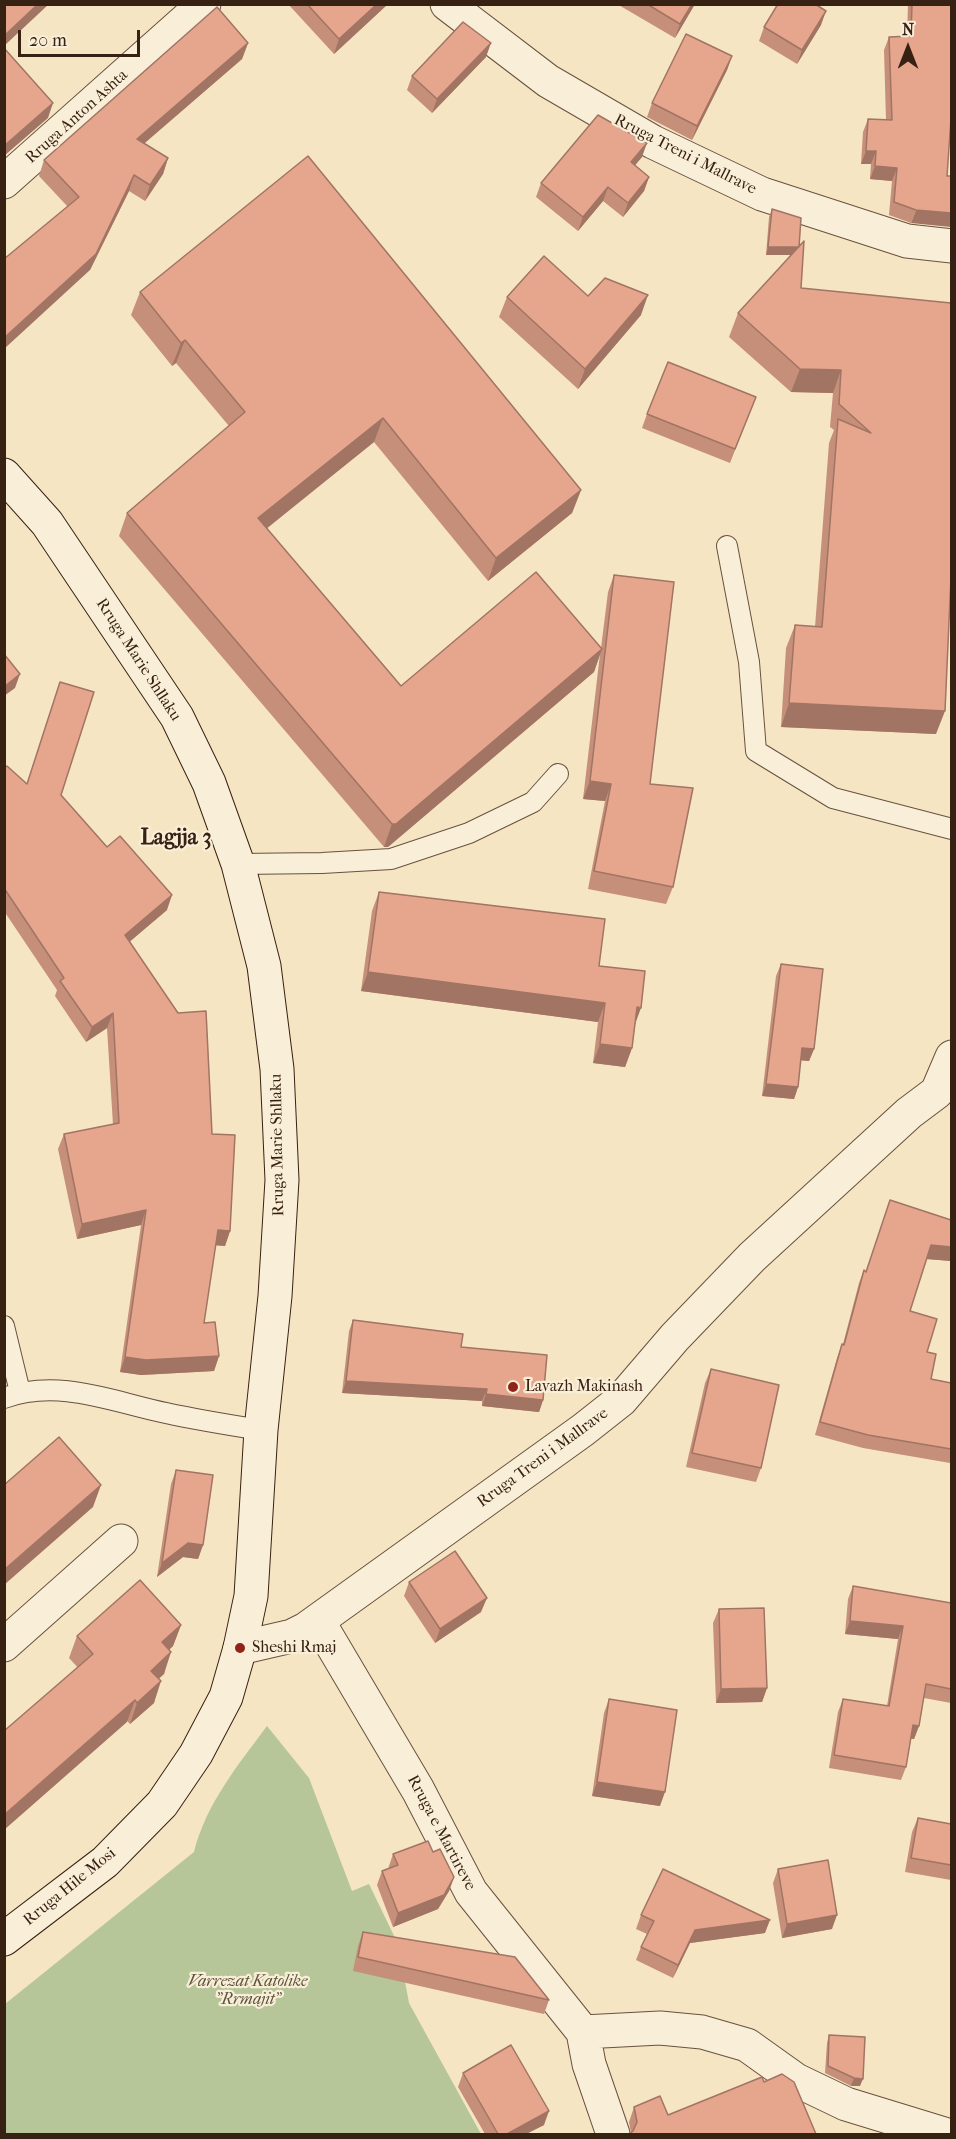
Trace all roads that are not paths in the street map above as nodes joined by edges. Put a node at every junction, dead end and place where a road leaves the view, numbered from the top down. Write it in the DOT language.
graph roads {
  1 [pos="204,4"];
  2 [pos="447,4"];
  3 [pos="4,182"];
  4 [pos="951,246"];
  5 [pos="4,475"];
  6 [pos="727,546"];
  7 [pos="558,774"];
  8 [pos="951,829"];
  9 [pos="238,864"];
  10 [pos="951,1057"];
  11 [pos="944,1092"];
  12 [pos="4,1326"];
  13 [pos="12,1395"];
  14 [pos="261,1430"];
  15 [pos="121,1541"];
  16 [pos="318,1621"];
  17 [pos="4,1645"];
  18 [pos="240,1648"];
  19 [pos="5,1938"];
  20 [pos="583,2032"];
  21 [pos="613,2134"];
  22 [pos="944,2134"];
  1 -- 3 [label="street, Rruga Anton Ashta"];
  2 -- 4 [label="street, Rruga Treni i Mallrave"];
  5 -- 9 [label="street, Rruga Marie Shllaku"];
  6 -- 8 [label="lane"];
  7 -- 9 [label="lane"];
  9 -- 14 [label="street, Rruga Marie Shllaku"];
  10 -- 11 [label="street, Rruga Treni i Mallrave"];
  11 -- 16 [label="street, Rruga Treni i Mallrave"];
  12 -- 13 [label="lane"];
  13 -- 14 [label="lane"];
  14 -- 18 [label="street, Rruga Marie Shllaku"];
  15 -- 17 [label="street"];
  16 -- 18 [label="street, Rruga Treni i Mallrave"];
  16 -- 20 [label="street, Rruga e Martireve"];
  18 -- 19 [label="street, Rruga Hile Mosi"];
  20 -- 21 [label="street, Rruga e Martireve"];
  20 -- 22 [label="street"];
}
